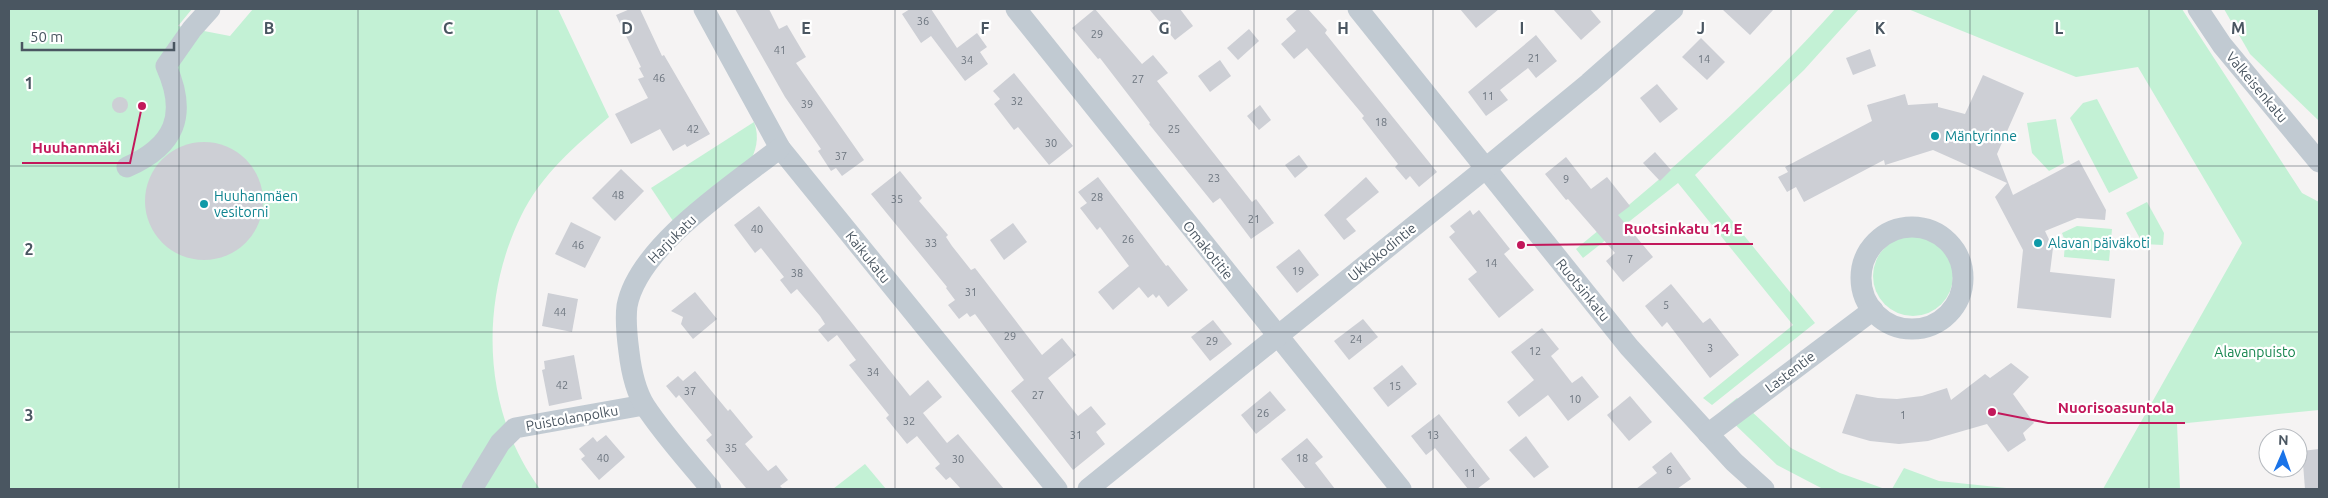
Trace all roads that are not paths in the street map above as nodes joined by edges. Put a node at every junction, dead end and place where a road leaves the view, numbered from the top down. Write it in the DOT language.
graph roads {
  1 [pos="704,9"];
  2 [pos="1016,9"];
  3 [pos="1358,9"];
  4 [pos="1673,9"];
  5 [pos="2198,9"];
  6 [pos="206,13"];
  7 [pos="780,148"];
  8 [pos="2319,162"];
  9 [pos="127,168"];
  10 [pos="1486,168"];
  11 [pos="1873,310"];
  12 [pos="1277,337"];
  13 [pos="644,405"];
  14 [pos="1708,434"];
  15 [pos="472,489"];
  16 [pos="711,489"];
  17 [pos="1057,489"];
  18 [pos="1088,489"];
  19 [pos="1401,489"];
  20 [pos="1764,489"];
  1 -- 7 [label="street, Kaikukatu"];
  2 -- 12 [label="street, Omakotitie"];
  3 -- 10 [label="street, Ruotsinkatu"];
  4 -- 10 [label="street, Ukkokodintie"];
  5 -- 8 [label="street, Valkeisenkatu"];
  6 -- 9 [label="street"];
  7 -- 13 [label="street, Harjukatu"];
  7 -- 17 [label="street, Kaikukatu"];
  10 -- 12 [label="street, Ukkokodintie"];
  10 -- 14 [label="street, Ruotsinkatu"];
  11 -- 11 [label="street"];
  11 -- 14 [label="street, Lastentie"];
  12 -- 18 [label="street, Ukkokodintie"];
  12 -- 19 [label="street, Omakotitie"];
  13 -- 15 [label="street, Puistolanpolku"];
  13 -- 16 [label="street, Harjukatu"];
  14 -- 20 [label="street, Ruotsinkatu"];
}
